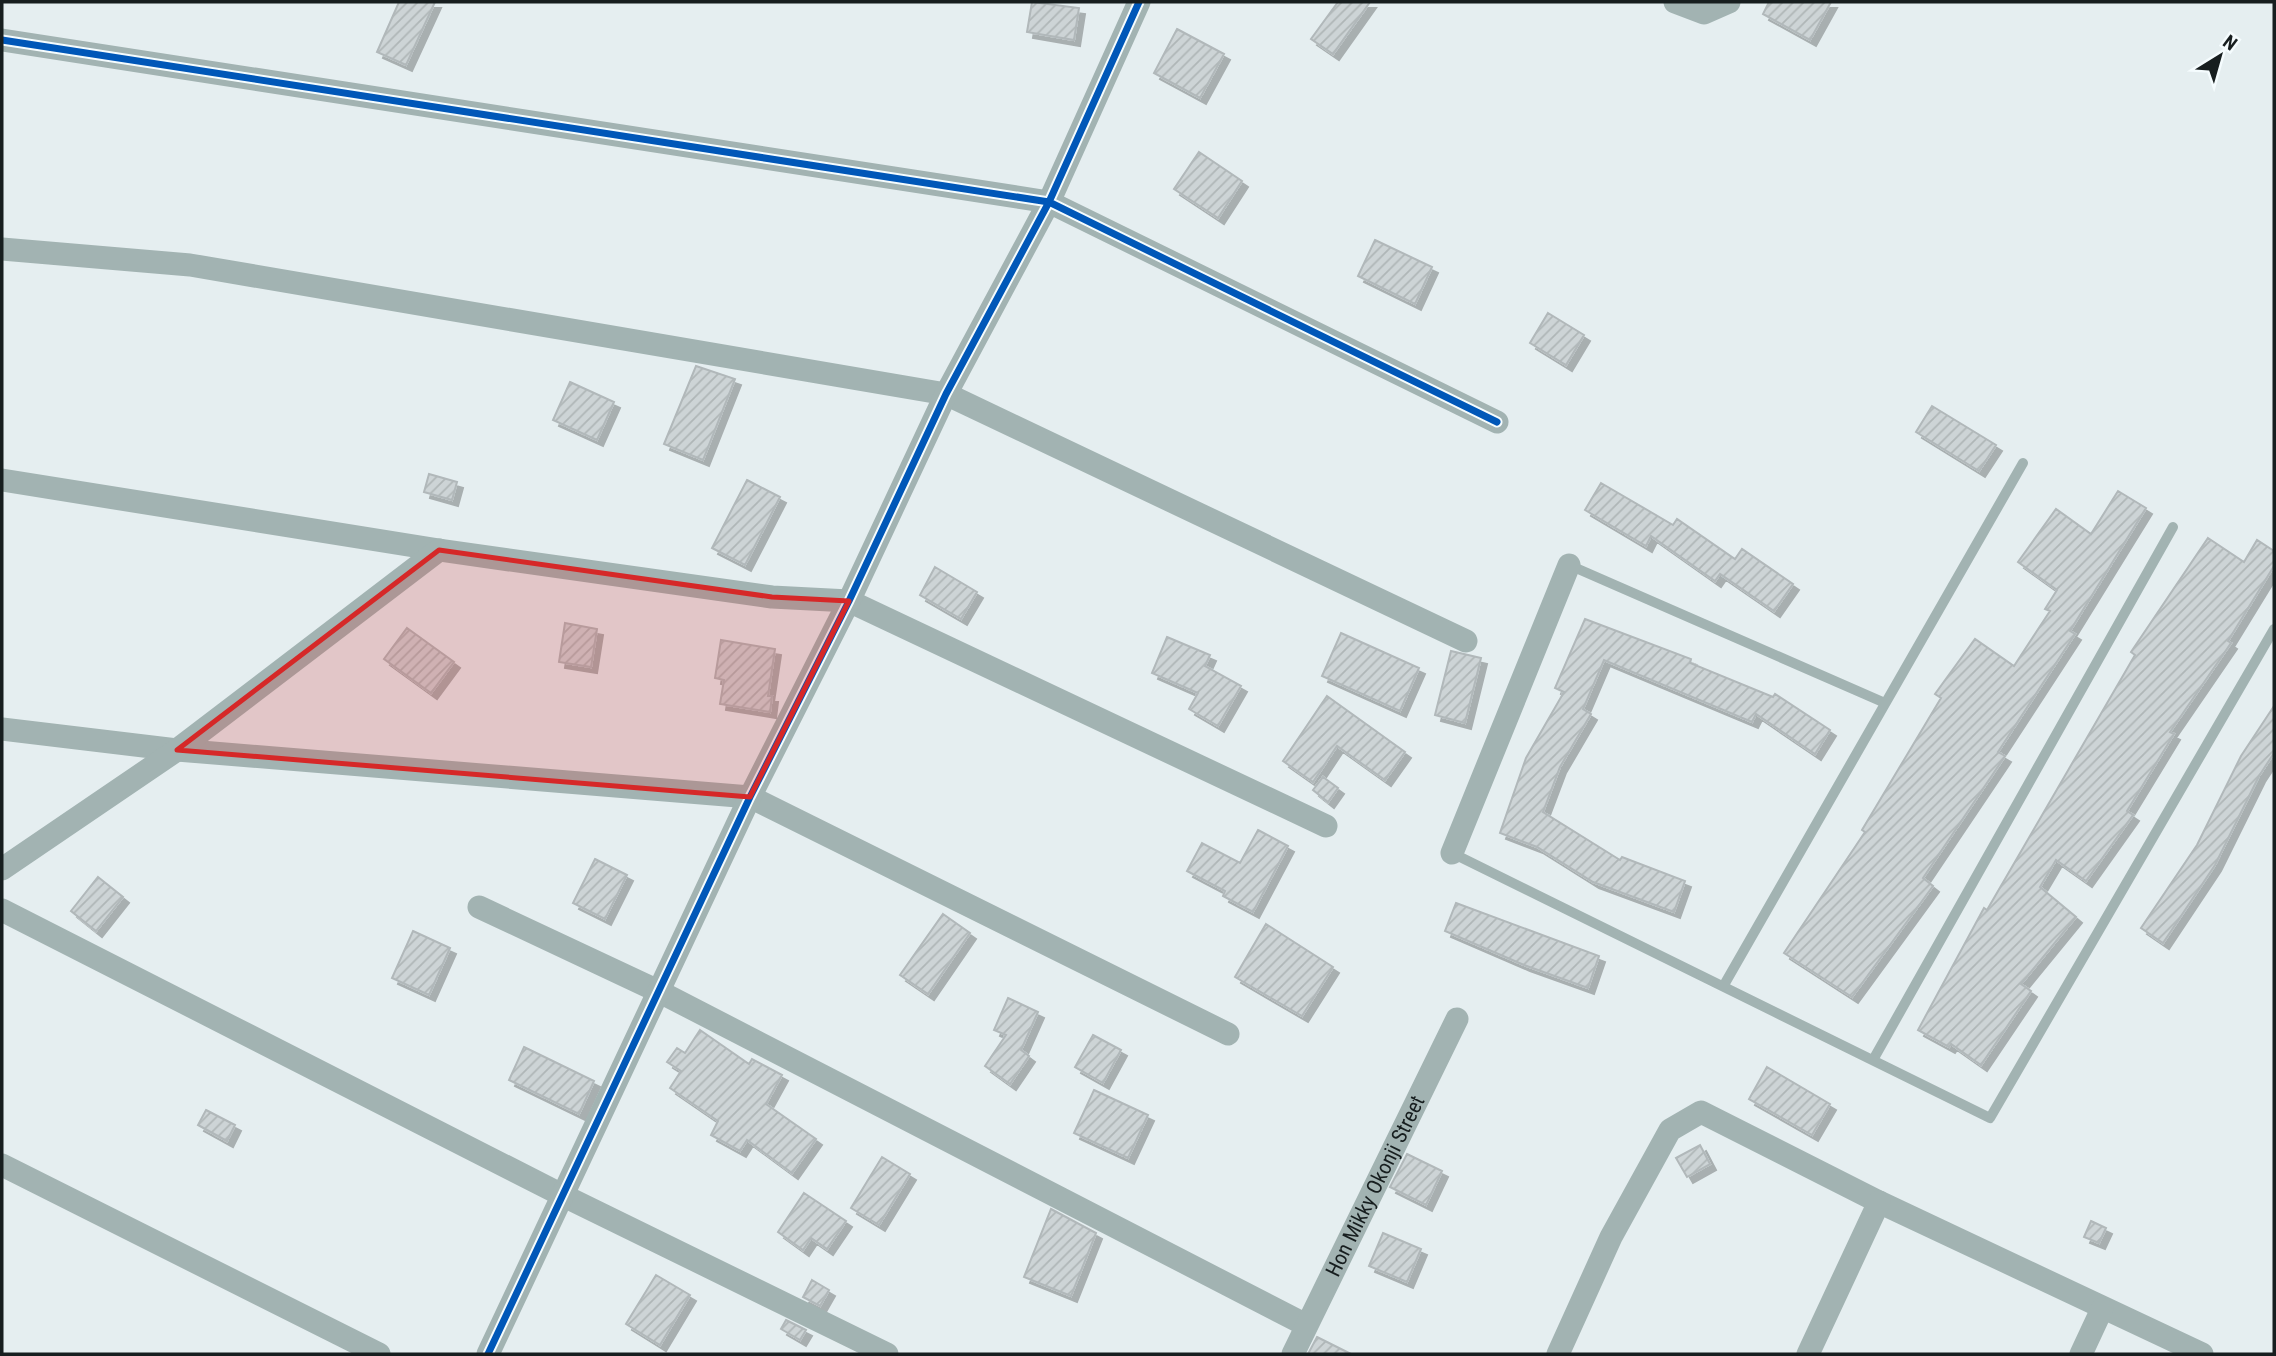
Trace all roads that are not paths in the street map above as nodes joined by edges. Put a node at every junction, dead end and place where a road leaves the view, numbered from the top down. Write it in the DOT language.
graph roads {
  1 [pos="1139,2"];
  2 [pos="1675,2"];
  3 [pos="1729,2"];
  4 [pos="2,40"];
  5 [pos="1049,202"];
  6 [pos="2,249"];
  7 [pos="946,394"];
  8 [pos="1497,422"];
  9 [pos="2023,463"];
  10 [pos="2,480"];
  11 [pos="2173,527"];
  12 [pos="439,550"];
  13 [pos="1569,565"];
  14 [pos="849,601"];
  15 [pos="2274,629"];
  16 [pos="1465,641"];
  17 [pos="1885,703"];
  18 [pos="2,729"];
  19 [pos="177,750"];
  20 [pos="750,797"];
  21 [pos="1326,826"];
  22 [pos="1452,853"];
  23 [pos="2,869"];
  24 [pos="479,907"];
  25 [pos="2,910"];
  26 [pos="1724,985"];
  27 [pos="660,992"];
  28 [pos="1457,1019"];
  29 [pos="1228,1034"];
  30 [pos="1873,1060"];
  31 [pos="2,1165"];
  32 [pos="562,1195"];
  33 [pos="1879,1202"];
  34 [pos="2102,1309"];
  35 [pos="1306,1325"];
  36 [pos="379,1354"];
  37 [pos="488,1354"];
  38 [pos="887,1354"];
  39 [pos="1293,1354"];
  40 [pos="1558,1354"];
  41 [pos="1808,1354"];
  42 [pos="2081,1354"];
  43 [pos="2202,1354"];
  1 -- 5 [label="street"];
  2 -- 3 [label="street"];
  4 -- 5 [label="street"];
  5 -- 7 [label="street"];
  5 -- 8 [label="street"];
  6 -- 7 [label="street"];
  7 -- 14 [label="street"];
  7 -- 16 [label="street"];
  9 -- 17 [label="lane"];
  10 -- 12 [label="street"];
  11 -- 30 [label="lane"];
  12 -- 14 [label="street"];
  12 -- 19 [label="street"];
  13 -- 17 [label="lane"];
  13 -- 22 [label="street"];
  14 -- 20 [label="street"];
  14 -- 21 [label="street"];
  15 -- 30 [label="lane"];
  17 -- 26 [label="lane"];
  18 -- 19 [label="street"];
  19 -- 20 [label="street"];
  19 -- 23 [label="street"];
  20 -- 27 [label="street"];
  20 -- 29 [label="street"];
  22 -- 26 [label="lane"];
  24 -- 27 [label="street"];
  25 -- 32 [label="street"];
  26 -- 30 [label="lane"];
  27 -- 32 [label="street"];
  27 -- 35 [label="street"];
  28 -- 35 [label="street, Hon Mikky Okonji Street"];
  31 -- 36 [label="street"];
  32 -- 37 [label="street"];
  32 -- 38 [label="street"];
  33 -- 34 [label="street"];
  33 -- 40 [label="street"];
  33 -- 41 [label="street"];
  34 -- 42 [label="street"];
  34 -- 43 [label="street"];
  35 -- 39 [label="street, Hon Mikky Okonji Street"];
}
